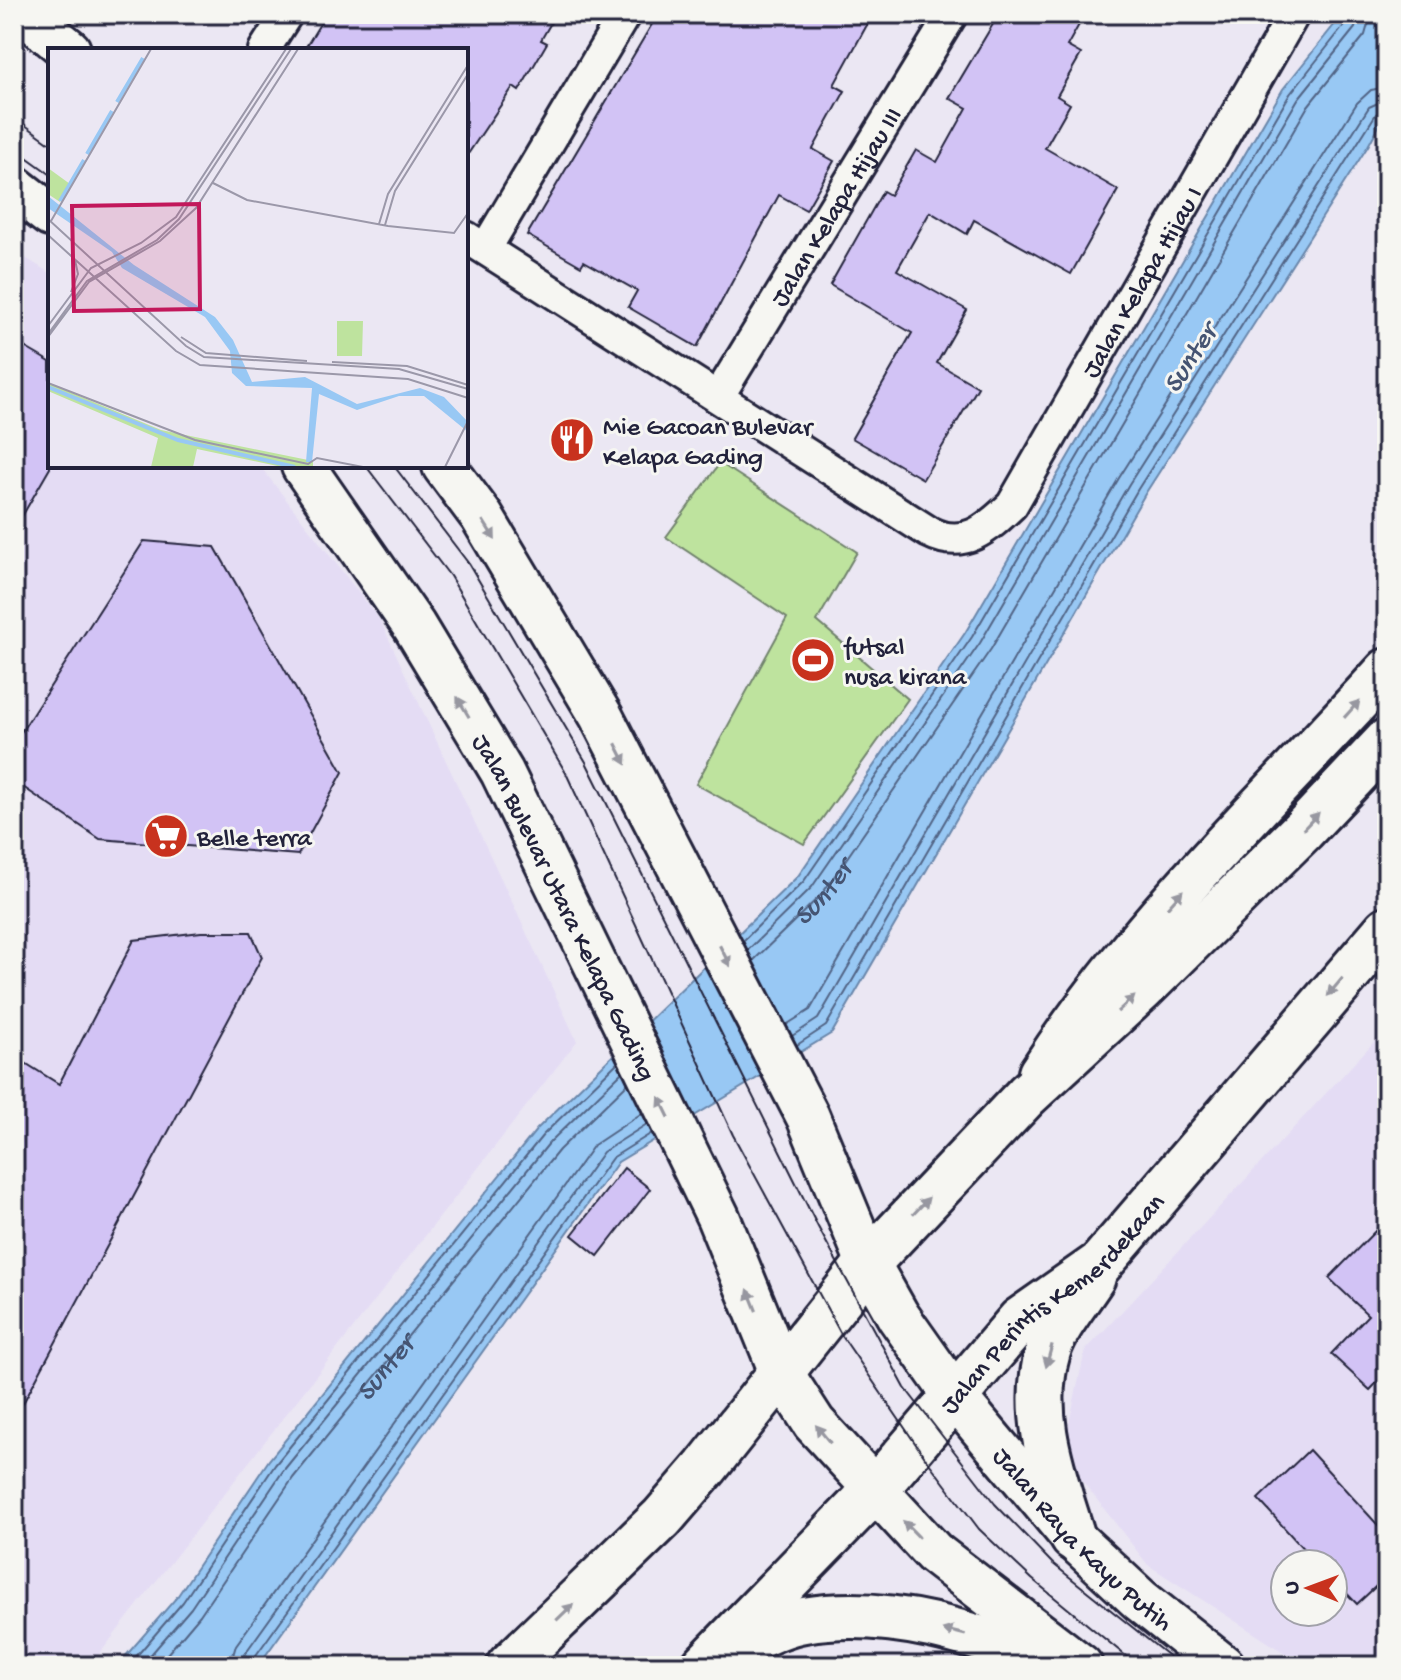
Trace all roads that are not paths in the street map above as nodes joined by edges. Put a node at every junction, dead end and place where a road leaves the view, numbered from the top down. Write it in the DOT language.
graph roads {
  1 [pos="25,14"];
  2 [pos="287,14"];
  3 [pos="625,14"];
  4 [pos="952,14"];
  5 [pos="1294,14"];
  6 [pos="67,48"];
  7 [pos="265,48"];
  8 [pos="14,187"];
  9 [pos="48,213"];
  10 [pos="476,242"];
  11 [pos="718,397"];
  12 [pos="304,468"];
  13 [pos="445,468"];
  14 [pos="1387,670"];
  15 [pos="1387,741"];
  16 [pos="1387,929"];
  17 [pos="1027,1095"];
  18 [pos="868,1263"];
  19 [pos="1100,1264"];
  20 [pos="781,1372"];
  21 [pos="956,1398"];
  22 [pos="874,1491"];
  23 [pos="1073,1538"];
  24 [pos="709,1660"];
  25 [pos="509,1666"];
  26 [pos="1054,1666"];
  27 [pos="1081,1666"];
  28 [pos="1223,1666"];
  1 -- 6 [label="main road"];
  2 -- 7 [label="street"];
  3 -- 10 [label="street"];
  4 -- 11 [label="street, Jalan Kelapa Hijau III"];
  5 -- 11 [label="street, Jalan Kelapa Hijau I"];
  8 -- 9 [label="main road"];
  10 -- 11 [label="street"];
  20 -- 12 [label="main road, Jalan Bulevar Utara Kelapa Gading, one-way"];
  13 -- 18 [label="main road, one-way"];
  17 -- 14 [label="main road, one-way"];
  17 -- 15 [label="highway, one-way"];
  16 -- 19 [label="highway, Jalan Perintis Kemerdekaan, one-way"];
  18 -- 17 [label="highway, one-way"];
  18 -- 20 [label="highway"];
  18 -- 21 [label="main road, Jalan Raya Kayu Putih"];
  19 -- 21 [label="highway, Jalan Perintis Kemerdekaan"];
  19 -- 23 [label="highway, one-way"];
  22 -- 20 [label="main road, Jalan Bulevar Utara Kelapa Gading, one-way"];
  25 -- 20 [label="highway, one-way"];
  21 -- 22 [label="highway, Jalan Perintis Kemerdekaan"];
  21 -- 23 [label="main road, Jalan Raya Kayu Putih"];
  22 -- 24 [label="highway, Jalan Perintis Kemerdekaan"];
  27 -- 22 [label="main road, one-way"];
  23 -- 28 [label="main road, Jalan Raya Kayu Putih"];
  26 -- 24 [label="highway, one-way"];
}
